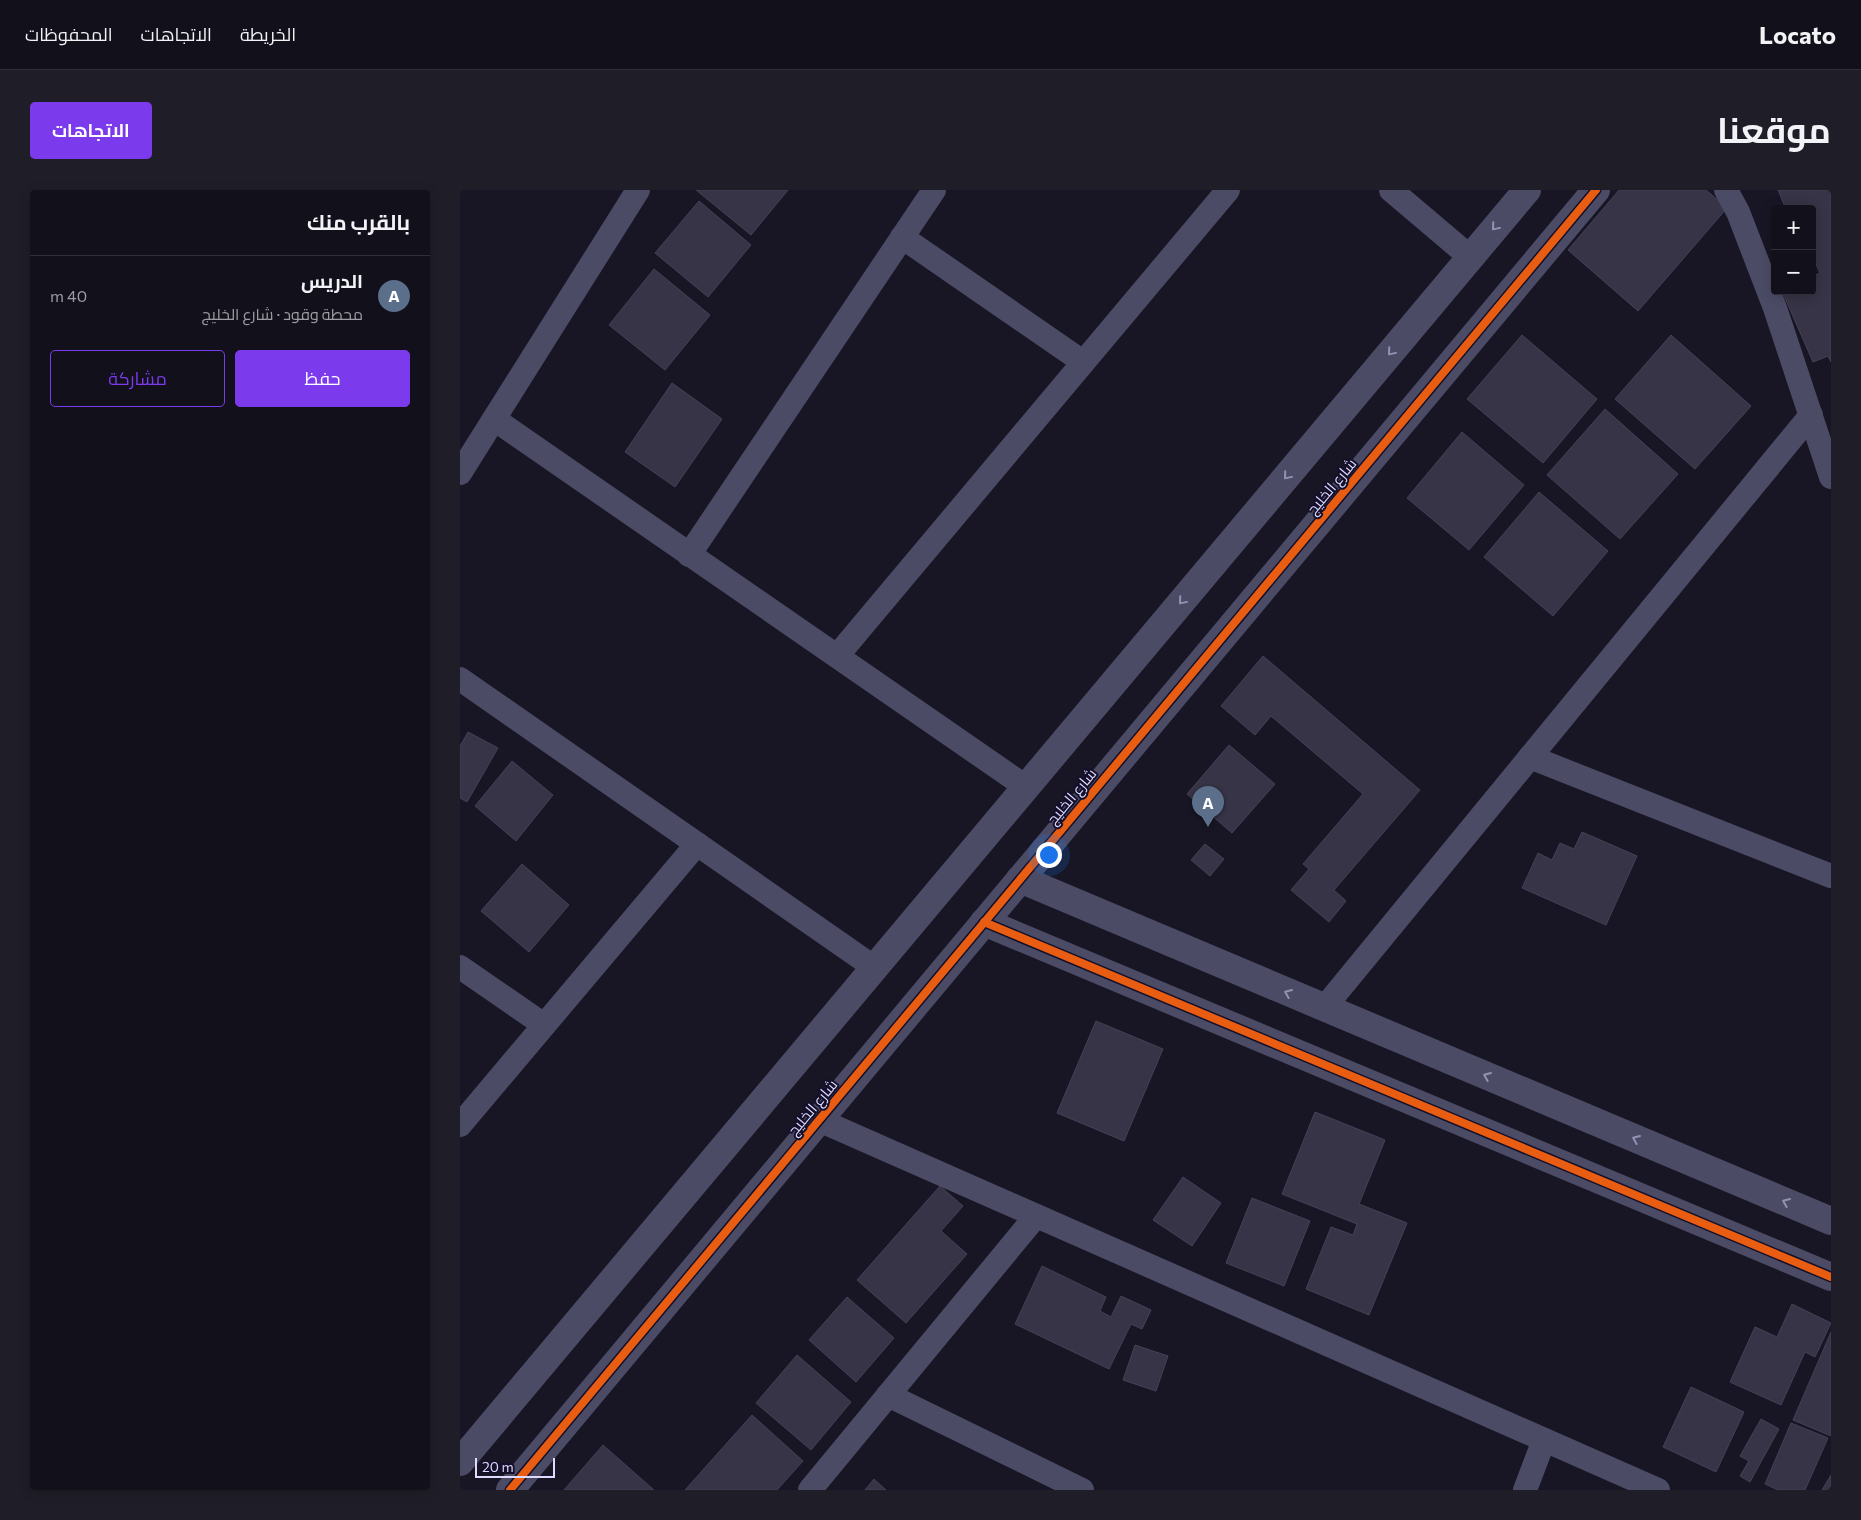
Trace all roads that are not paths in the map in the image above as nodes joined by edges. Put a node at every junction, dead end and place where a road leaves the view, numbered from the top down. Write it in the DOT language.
graph roads {
  1 [pos="638,190"];
  2 [pos="934,190"];
  3 [pos="1228,190"];
  4 [pos="1391,190"];
  5 [pos="1527,190"];
  6 [pos="1596,190"];
  7 [pos="1726,190"];
  8 [pos="902,237"];
  9 [pos="1470,257"];
  10 [pos="1083,362"];
  11 [pos="1811,415"];
  12 [pos="494,419"];
  13 [pos="460,474"];
  14 [pos="1831,477"];
  15 [pos="689,555"];
  16 [pos="837,656"];
  17 [pos="460,679"];
  18 [pos="1530,757"];
  19 [pos="1026,787"];
  20 [pos="697,844"];
  21 [pos="1831,876"];
  22 [pos="1020,879"];
  23 [pos="984,922"];
  24 [pos="460,967"];
  25 [pos="875,968"];
  26 [pos="1324,1008"];
  27 [pos="544,1025"];
  28 [pos="819,1120"];
  29 [pos="460,1125"];
  30 [pos="1036,1216"];
  31 [pos="1831,1221"];
  32 [pos="1831,1277"];
  33 [pos="888,1395"];
  34 [pos="1544,1440"];
  35 [pos="460,1462"];
  36 [pos="1078,1489"];
  37 [pos="510,1490"];
  38 [pos="810,1490"];
  39 [pos="1526,1490"];
  40 [pos="1658,1490"];
  1 -- 12 [label="street"];
  2 -- 8 [label="street"];
  3 -- 10 [label="street"];
  4 -- 9 [label="street"];
  5 -- 9 [label="street, one-way"];
  6 -- 22 [label="street, شارع الخليج"];
  7 -- 11 [label="street"];
  8 -- 10 [label="street"];
  8 -- 15 [label="street"];
  9 -- 19 [label="street, one-way"];
  10 -- 16 [label="street"];
  11 -- 14 [label="street"];
  11 -- 18 [label="street"];
  12 -- 13 [label="street"];
  12 -- 15 [label="street"];
  15 -- 16 [label="street"];
  16 -- 19 [label="street"];
  17 -- 20 [label="street"];
  18 -- 21 [label="street"];
  18 -- 26 [label="street"];
  19 -- 25 [label="street"];
  20 -- 25 [label="street"];
  20 -- 27 [label="street"];
  22 -- 23 [label="street, شارع الخليج"];
  26 -- 22 [label="street, one-way"];
  23 -- 28 [label="street, شارع الخليج"];
  23 -- 32 [label="street"];
  24 -- 27 [label="street"];
  25 -- 35 [label="street"];
  31 -- 26 [label="street, one-way"];
  27 -- 29 [label="street"];
  28 -- 30 [label="street"];
  28 -- 37 [label="street, شارع الخليج"];
  30 -- 33 [label="street"];
  30 -- 34 [label="street"];
  33 -- 36 [label="street"];
  33 -- 38 [label="street"];
  34 -- 39 [label="street"];
  34 -- 40 [label="street"];
}
